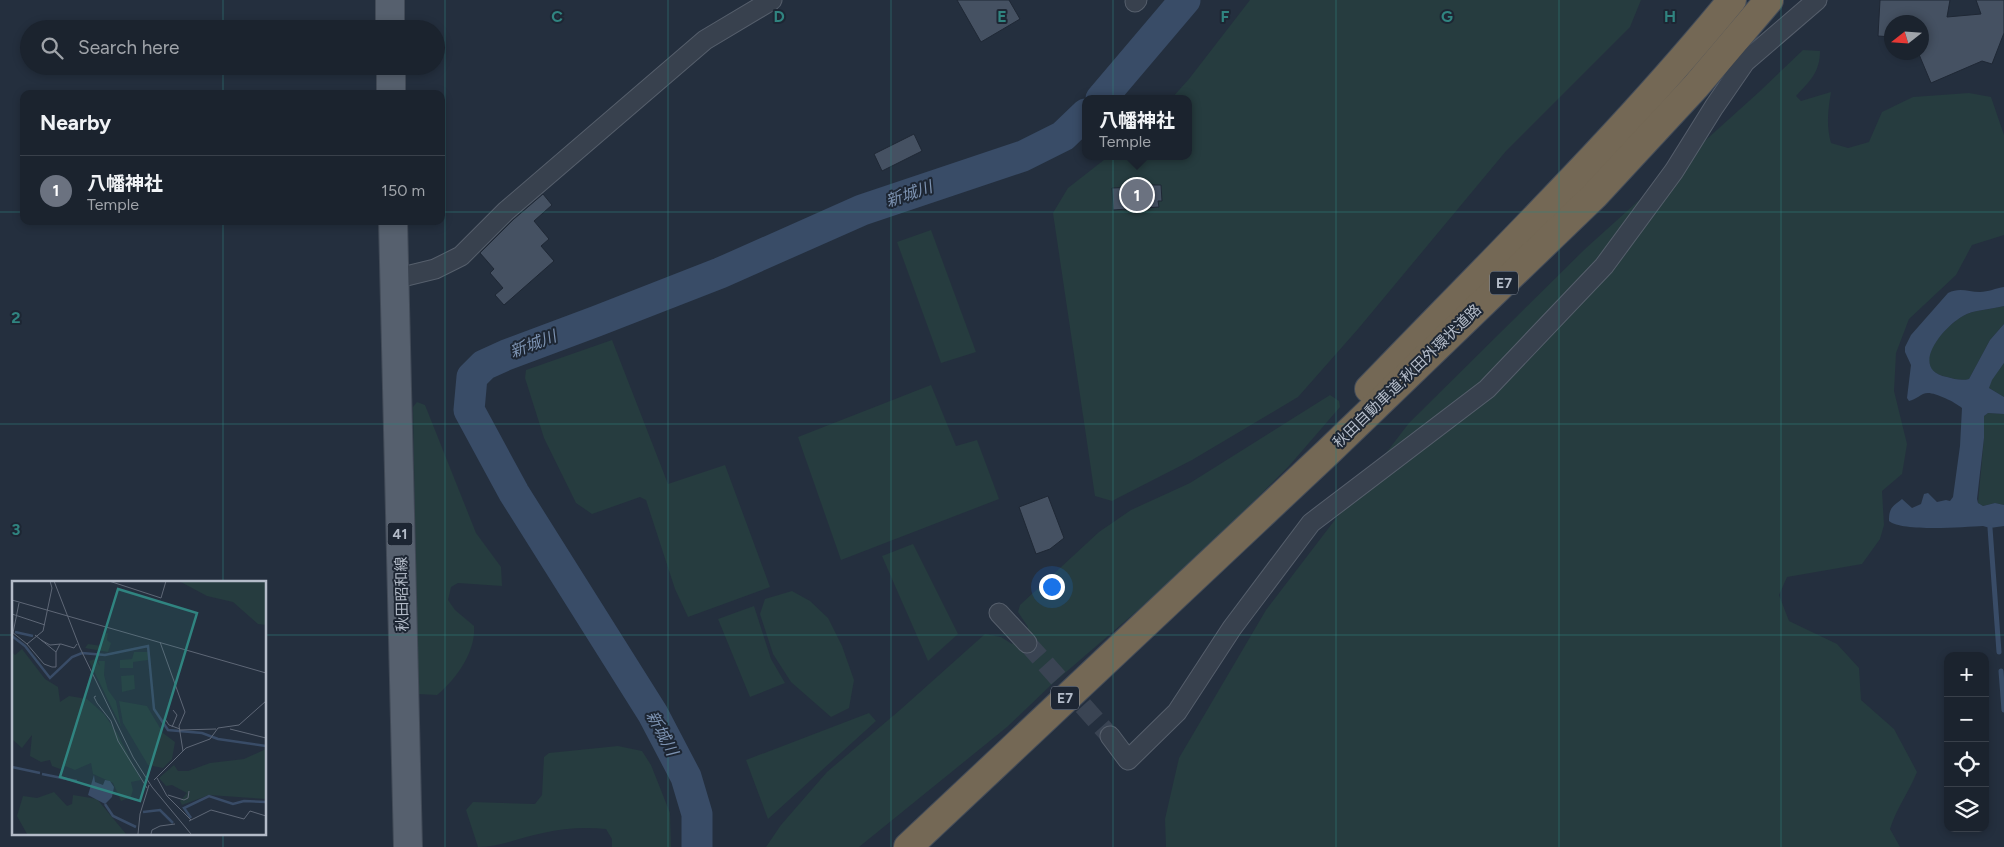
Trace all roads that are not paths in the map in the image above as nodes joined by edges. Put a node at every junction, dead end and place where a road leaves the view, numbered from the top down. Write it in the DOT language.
graph roads {
  1 [pos="390,0"];
  2 [pos="772,0"];
  3 [pos="1732,0"];
  4 [pos="1769,0"];
  5 [pos="1817,0"];
  6 [pos="390,20"];
  7 [pos="390,75"];
  8 [pos="391,90"];
  9 [pos="393,225"];
  10 [pos="394,279"];
  11 [pos="1223,549"];
  12 [pos="999,613"];
  13 [pos="1027,643"];
  14 [pos="1110,736"];
  15 [pos="408,847"];
  16 [pos="908,847"];
  1 -- 6 [label="main road"];
  2 -- 10 [label="street"];
  3 -- 11 [label="highway, 秋田自動車道;秋田外環状道路 / E7"];
  4 -- 11 [label="highway, 秋田自動車道;秋田外環状道路 / E7"];
  5 -- 14 [label="street"];
  7 -- 8 [label="main road"];
  9 -- 10 [label="main road, 秋田昭和線 / 41"];
  10 -- 15 [label="main road, 秋田昭和線 / 41"];
  11 -- 16 [label="highway, 秋田自動車道;秋田外環状道路 / E7"];
  12 -- 13 [label="street"];
}
